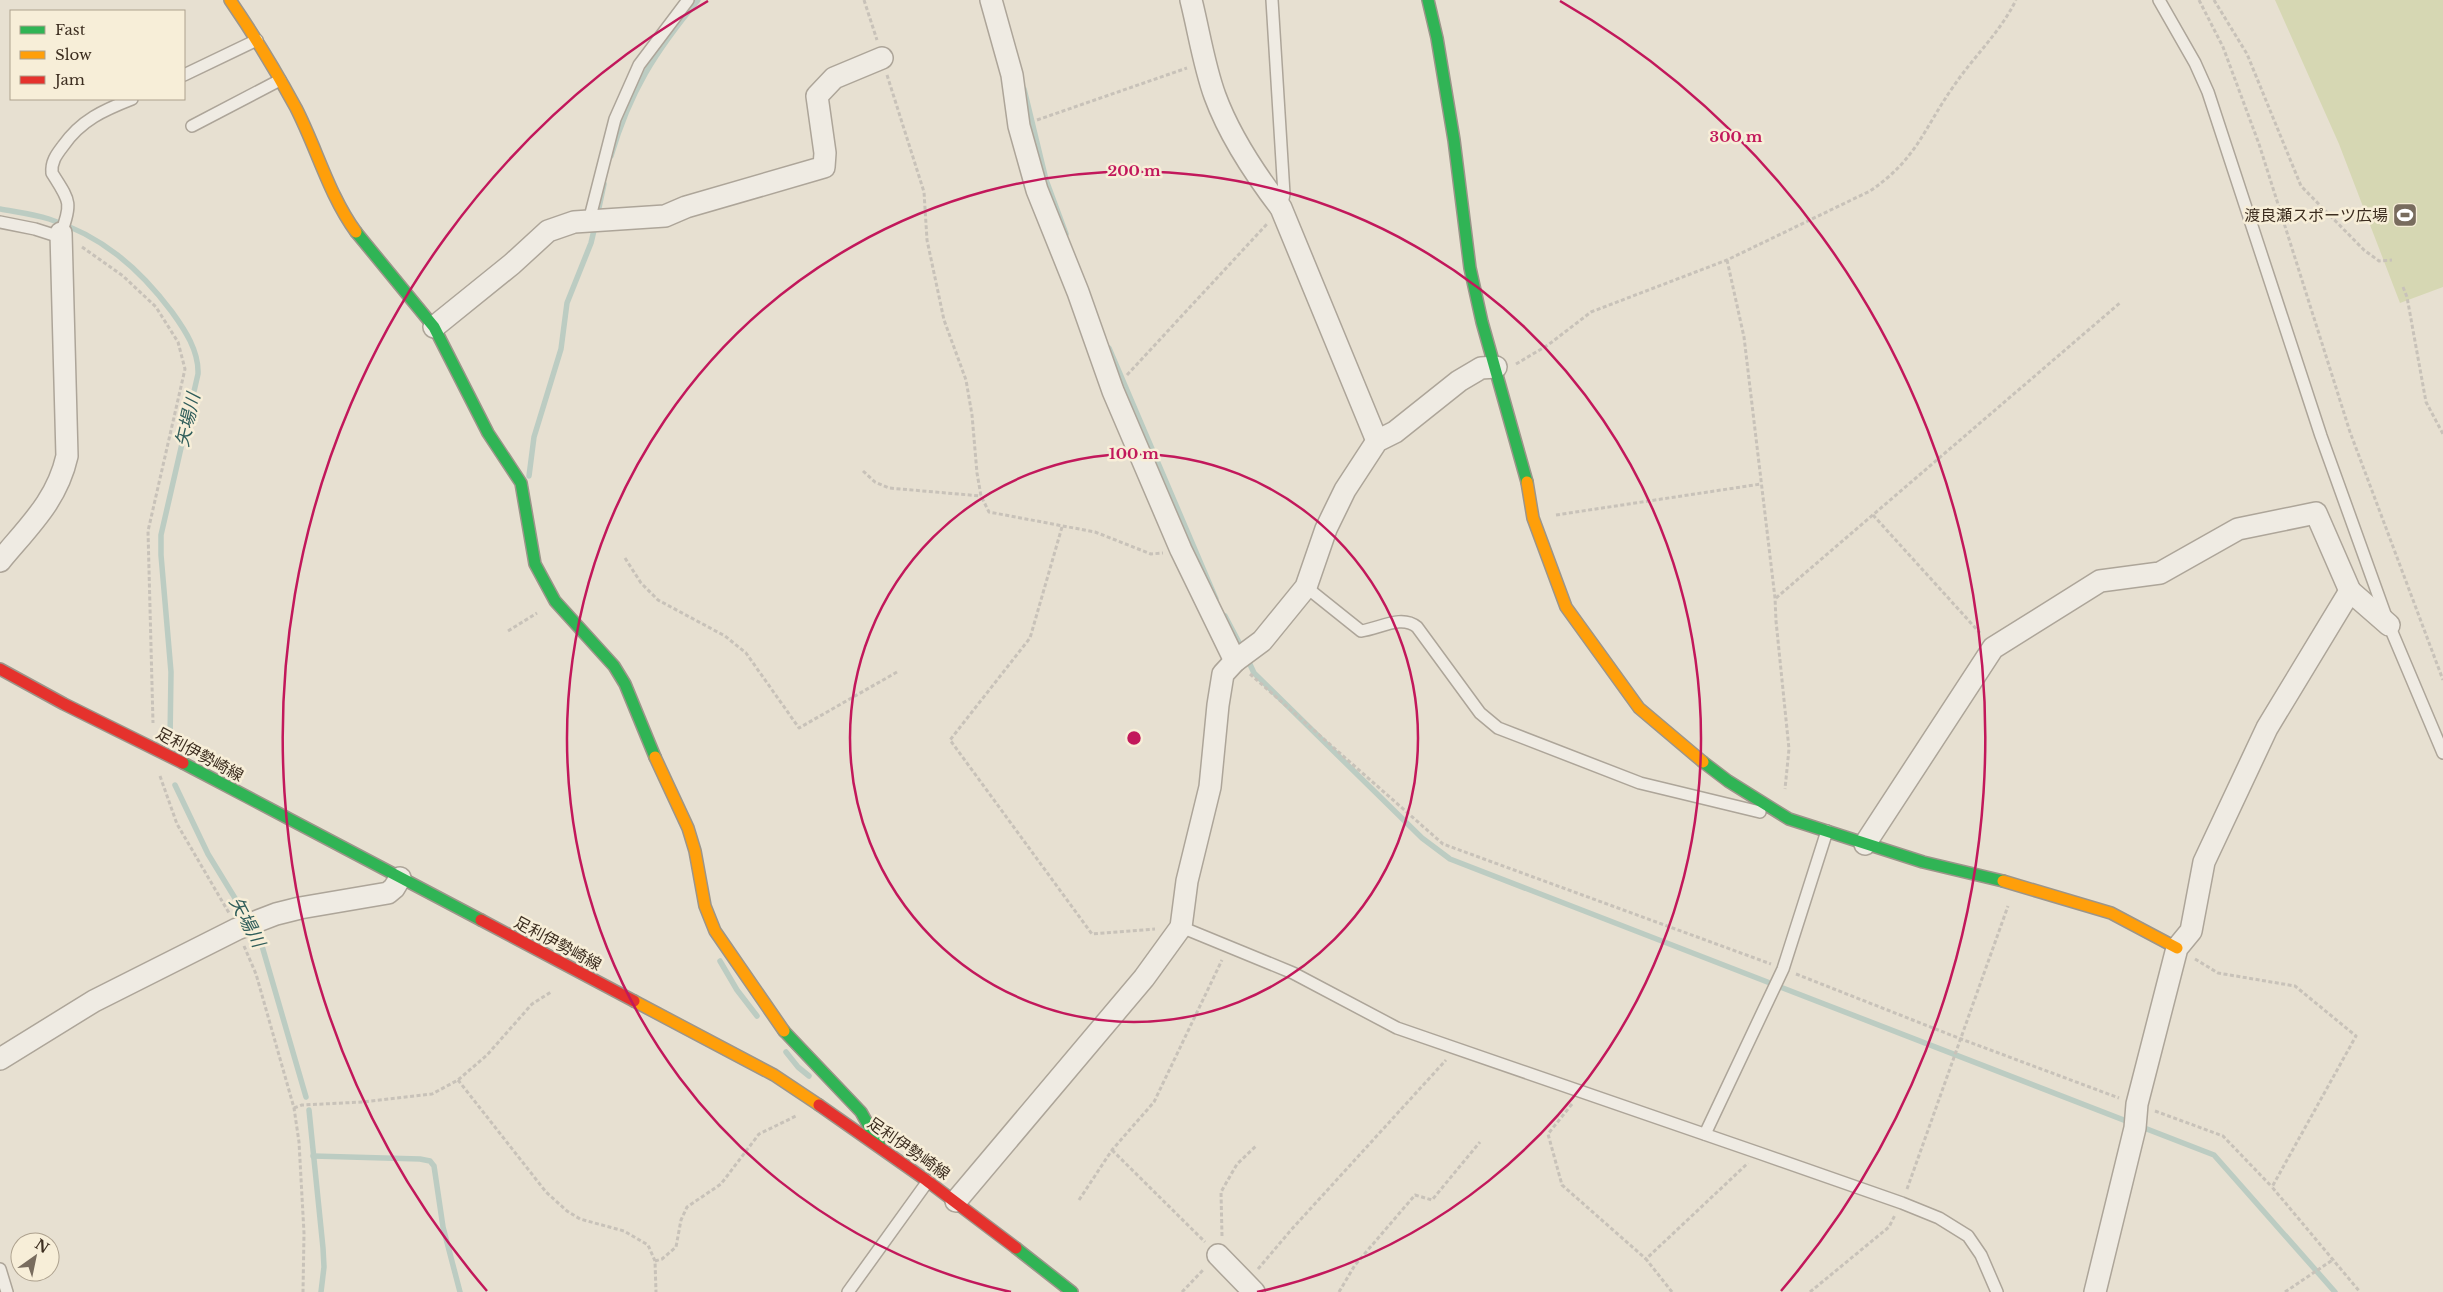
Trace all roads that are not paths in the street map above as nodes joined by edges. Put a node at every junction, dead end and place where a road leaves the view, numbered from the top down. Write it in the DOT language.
graph roads {
  1 [pos="230,0"];
  2 [pos="688,0"];
  3 [pos="991,0"];
  4 [pos="1191,0"];
  5 [pos="1272,0"];
  6 [pos="1428,0"];
  7 [pos="2159,0"];
  8 [pos="257,40"];
  9 [pos="882,58"];
  10 [pos="185,75"];
  11 [pos="280,80"];
  12 [pos="130,100"];
  13 [pos="192,126"];
  14 [pos="1281,208"];
  15 [pos="595,220"];
  16 [pos="0,222"];
  17 [pos="63,228"];
  18 [pos="434,327"];
  19 [pos="1496,367"];
  20 [pos="1377,441"];
  21 [pos="0,561"];
  22 [pos="1306,588"];
  23 [pos="2350,591"];
  24 [pos="2389,625"];
  25 [pos="1235,661"];
  26 [pos="0,669"];
  27 [pos="2443,753"];
  28 [pos="1789,819"];
  29 [pos="1827,831"];
  30 [pos="1865,844"];
  31 [pos="400,878"];
  32 [pos="1181,927"];
  33 [pos="2177,948"];
  34 [pos="0,1059"];
  35 [pos="1705,1134"];
  36 [pos="880,1146"];
  37 [pos="928,1181"];
  38 [pos="956,1201"];
  39 [pos="1218,1255"];
  40 [pos="0,1269"];
  41 [pos="1250,1288"];
  42 [pos="7,1292"];
  43 [pos="848,1292"];
  44 [pos="1072,1292"];
  45 [pos="1997,1292"];
  46 [pos="2095,1292"];
  1 -- 8 [label="street"];
  2 -- 15 [label="lane"];
  3 -- 25 [label="street"];
  4 -- 14 [label="street"];
  5 -- 14 [label="lane"];
  6 -- 19 [label="street"];
  7 -- 24 [label="lane"];
  8 -- 10 [label="lane"];
  8 -- 11 [label="street"];
  9 -- 15 [label="street"];
  11 -- 13 [label="lane"];
  11 -- 18 [label="street"];
  12 -- 17 [label="lane"];
  14 -- 20 [label="street"];
  15 -- 18 [label="street"];
  16 -- 17 [label="lane"];
  17 -- 21 [label="street"];
  18 -- 36 [label="street"];
  19 -- 20 [label="street"];
  19 -- 28 [label="street"];
  20 -- 22 [label="street"];
  22 -- 25 [label="street"];
  22 -- 28 [label="lane"];
  23 -- 24 [label="street"];
  23 -- 30 [label="street"];
  23 -- 33 [label="street"];
  24 -- 27 [label="lane"];
  25 -- 32 [label="street"];
  26 -- 31 [label="street, 足利伊勢崎線"];
  28 -- 29 [label="street"];
  29 -- 30 [label="street"];
  29 -- 35 [label="lane"];
  30 -- 33 [label="street"];
  31 -- 34 [label="street"];
  31 -- 36 [label="street, 足利伊勢崎線"];
  32 -- 35 [label="lane"];
  32 -- 38 [label="street"];
  33 -- 46 [label="street"];
  35 -- 45 [label="lane"];
  36 -- 37 [label="street, 足利伊勢崎線"];
  37 -- 38 [label="street, 足利伊勢崎線"];
  37 -- 43 [label="lane"];
  38 -- 44 [label="street, 足利伊勢崎線"];
  39 -- 41 [label="street"];
  40 -- 42 [label="lane"];
}
